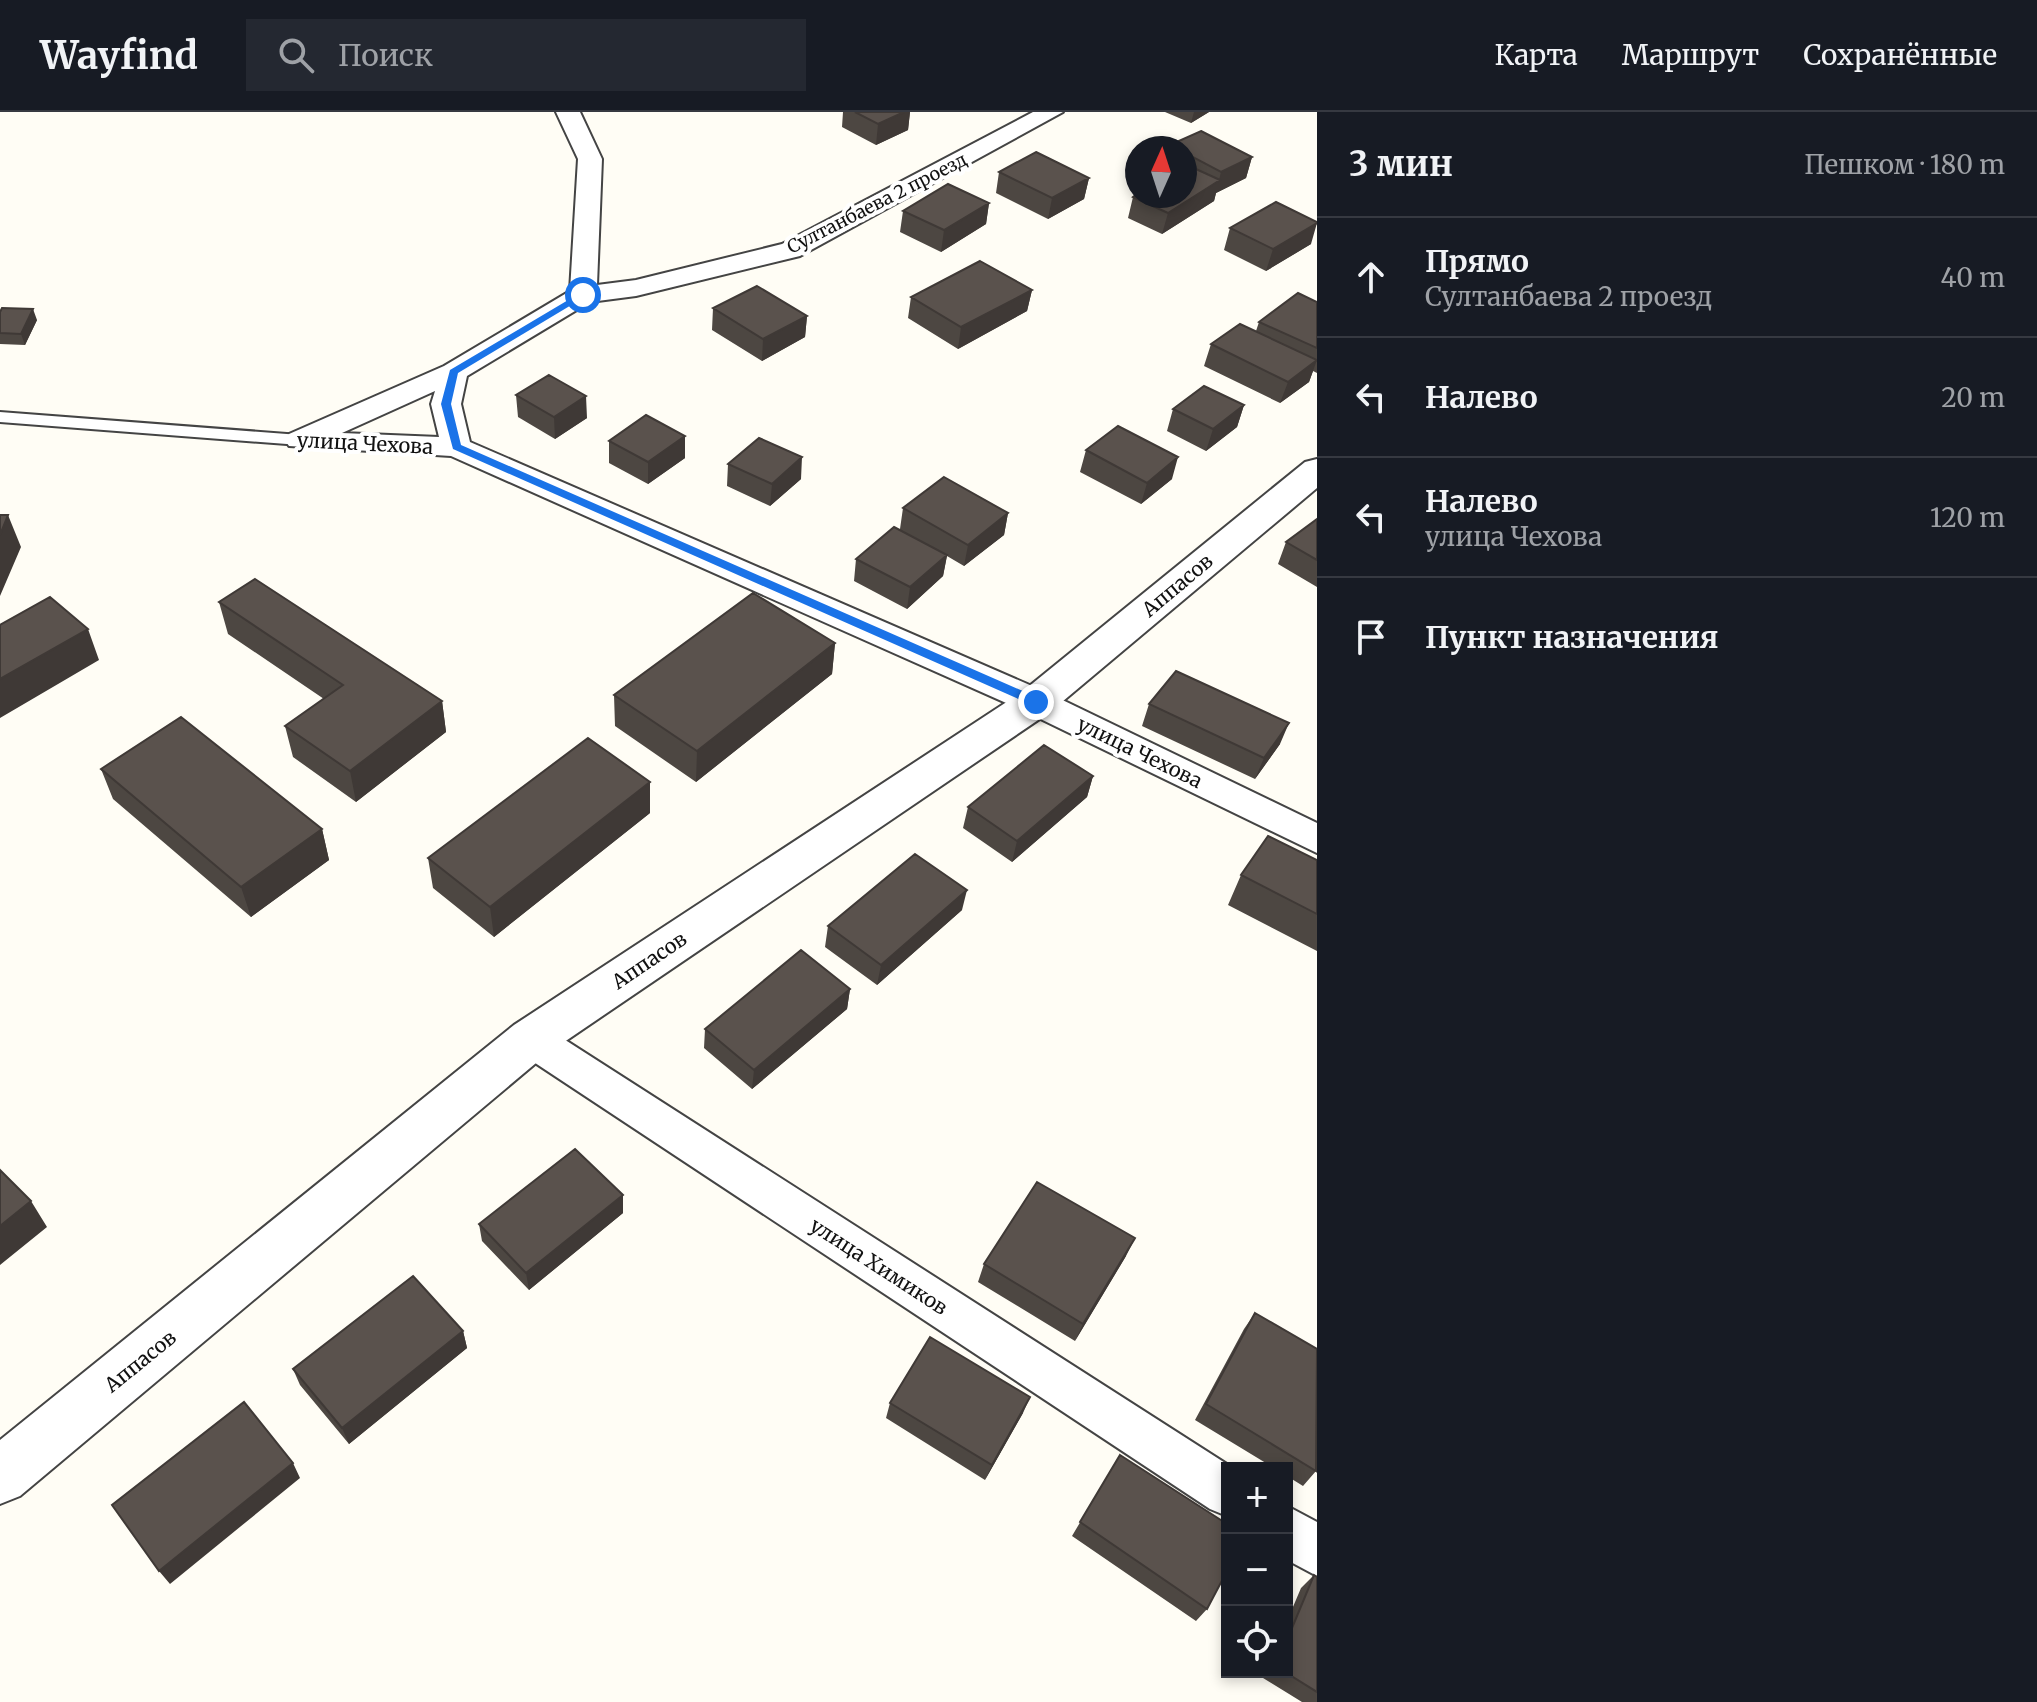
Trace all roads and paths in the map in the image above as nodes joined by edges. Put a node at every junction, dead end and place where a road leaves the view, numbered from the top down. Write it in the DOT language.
graph roads {
  1 [pos="568,112"];
  2 [pos="1051,112"];
  3 [pos="583,295"];
  4 [pos="454,372"];
  5 [pos="0,417"];
  6 [pos="300,440"];
  7 [pos="456,447"];
  8 [pos="1317,470"];
  9 [pos="1036,702"];
  10 [pos="1317,839"];
  11 [pos="531,1039"];
  12 [pos="0,1476"];
  13 [pos="1221,1488"];
  14 [pos="1292,1534"];
  15 [pos="1317,1551"];
  1 -- 3 [label="street"];
  2 -- 3 [label="street, Султанбаева 2 проезд"];
  3 -- 4 [label="street, Султанбаева 2 проезд"];
  4 -- 6 [label="street, Султанбаева 2 проезд"];
  4 -- 7 [label="street"];
  5 -- 6 [label="lane, улица Чехова"];
  6 -- 7 [label="street, улица Чехова"];
  7 -- 9 [label="street, улица Чехова"];
  8 -- 9 [label="street, Аппасов"];
  9 -- 10 [label="street, улица Чехова"];
  9 -- 11 [label="street, Аппасов"];
  11 -- 12 [label="street, Аппасов"];
  11 -- 13 [label="street, улица Химиков"];
  14 -- 15 [label="street"];
}
